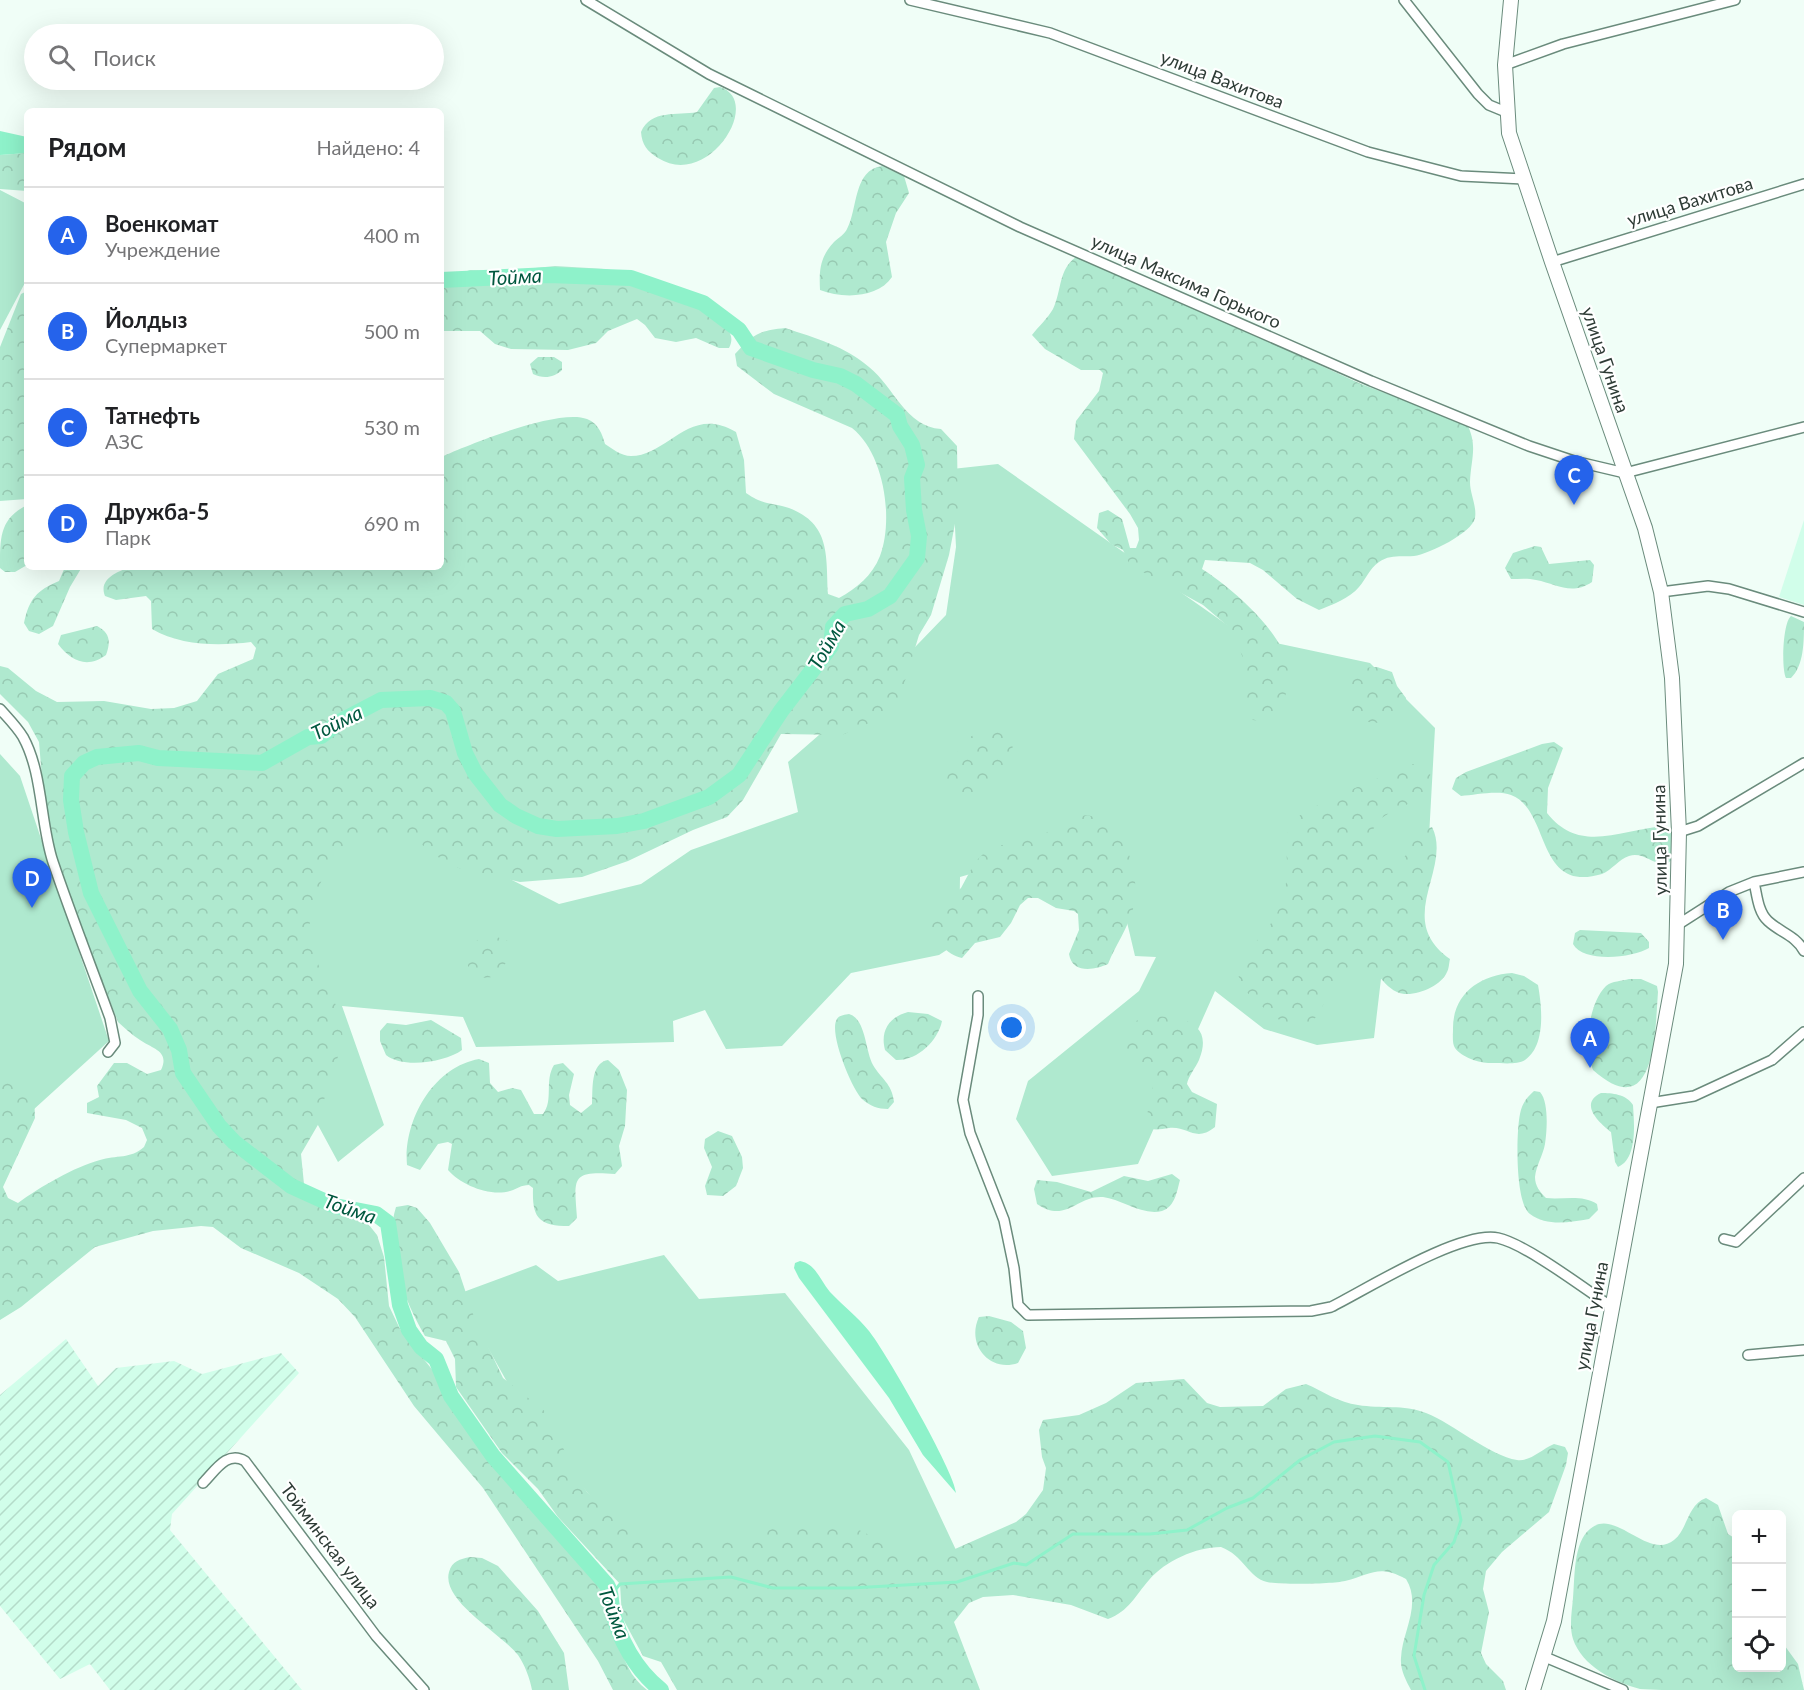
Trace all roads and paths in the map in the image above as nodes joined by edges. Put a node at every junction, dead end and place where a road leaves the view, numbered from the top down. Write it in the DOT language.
graph roads {
  1 [pos="586,0"];
  2 [pos="910,0"];
  3 [pos="1404,0"];
  4 [pos="1511,0"];
  5 [pos="1735,0"];
  6 [pos="1505,65"];
  7 [pos="1506,112"];
  8 [pos="1524,178"];
  9 [pos="1804,184"];
  10 [pos="1552,262"];
  11 [pos="1804,427"];
  12 [pos="1625,473"];
  13 [pos="1661,592"];
  14 [pos="1804,612"];
  15 [pos="0,709"];
  16 [pos="1804,764"];
  17 [pos="1679,832"];
  18 [pos="1804,872"];
  19 [pos="1754,882"];
  20 [pos="1679,924"];
  21 [pos="1804,951"];
  22 [pos="978,996"];
  23 [pos="1804,1032"];
  24 [pos="108,1052"];
  25 [pos="1650,1103"];
  26 [pos="1804,1178"];
  27 [pos="1724,1239"];
  28 [pos="1612,1307"];
  29 [pos="1804,1350"];
  30 [pos="1748,1355"];
  31 [pos="203,1483"];
  32 [pos="1545,1657"];
  33 [pos="424,1690"];
  34 [pos="1533,1690"];
  35 [pos="1623,1690"];
  1 -- 12 [label="street, улица Максима Горького"];
  2 -- 8 [label="street, улица Вахитова"];
  3 -- 7 [label="street"];
  4 -- 6 [label="main road, улица Гунина"];
  5 -- 6 [label="street"];
  6 -- 7 [label="main road, улица Гунина"];
  7 -- 8 [label="main road, улица Гунина"];
  8 -- 10 [label="main road, улица Гунина"];
  9 -- 10 [label="street, улица Вахитова"];
  10 -- 12 [label="main road, улица Гунина"];
  11 -- 12 [label="street, улица Максима Горького"];
  12 -- 13 [label="main road, улица Гунина"];
  13 -- 14 [label="street"];
  13 -- 17 [label="main road, улица Гунина"];
  15 -- 24 [label="street"];
  16 -- 17 [label="street"];
  17 -- 20 [label="main road, улица Гунина"];
  18 -- 19 [label="street"];
  19 -- 20 [label="street"];
  19 -- 21 [label="street"];
  20 -- 25 [label="main road, улица Гунина"];
  22 -- 28 [label="street"];
  23 -- 25 [label="street"];
  25 -- 28 [label="main road, улица Гунина"];
  26 -- 27 [label="street"];
  28 -- 32 [label="main road, улица Гунина"];
  29 -- 30 [label="street"];
  31 -- 33 [label="street, Тойминская улица"];
  32 -- 34 [label="main road, улица Гунина"];
  32 -- 35 [label="street"];
}
